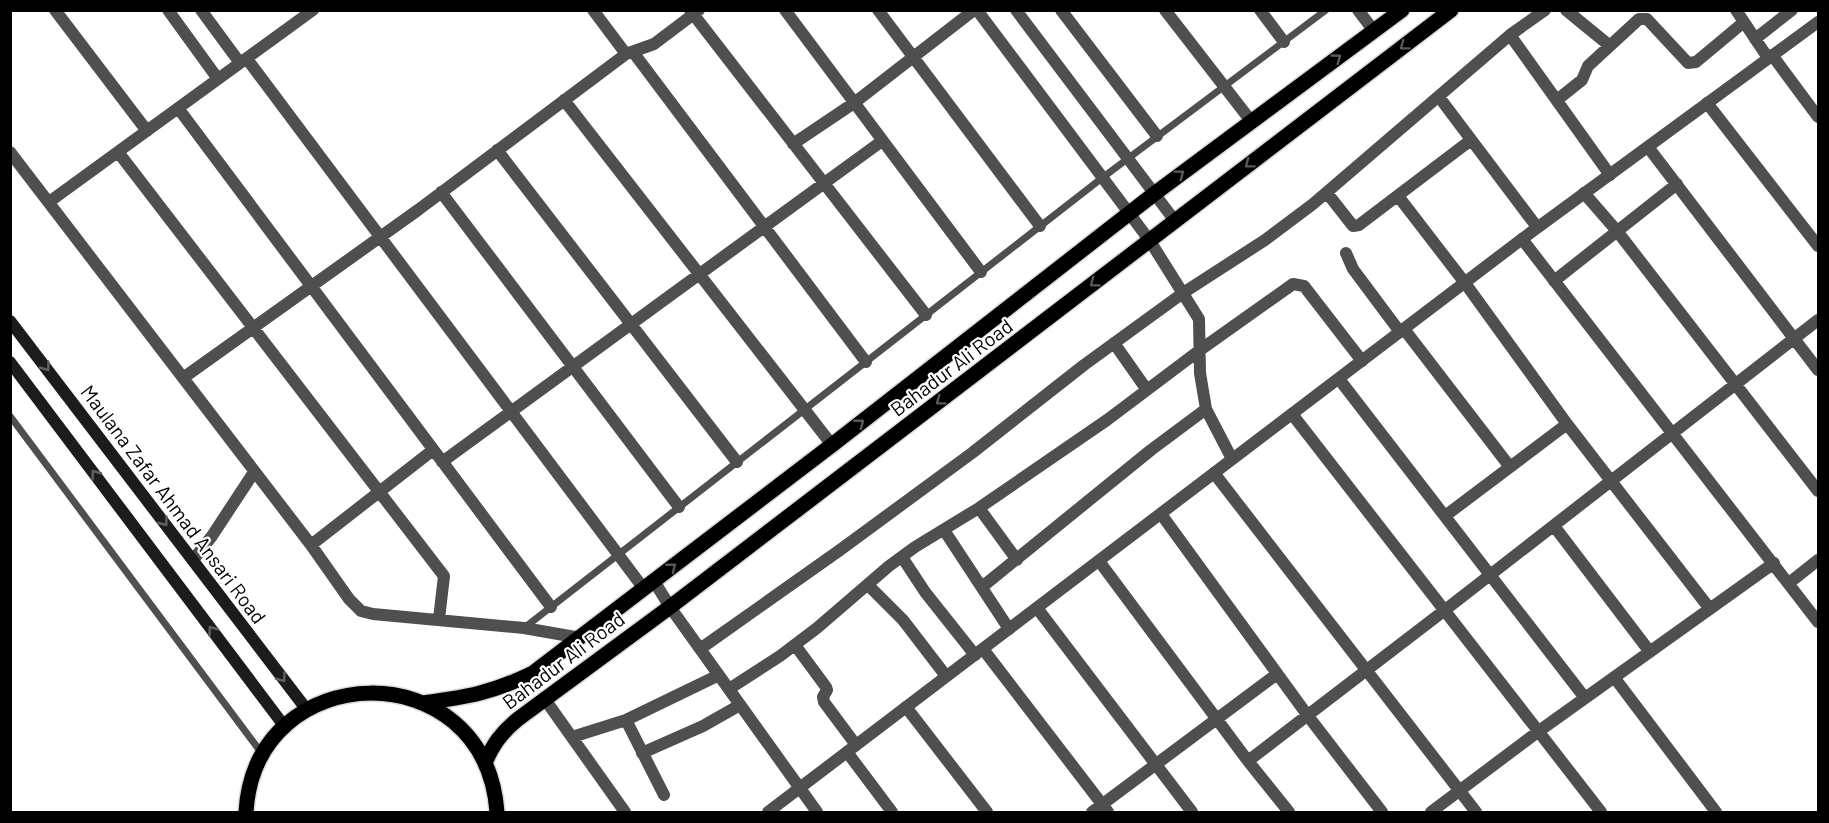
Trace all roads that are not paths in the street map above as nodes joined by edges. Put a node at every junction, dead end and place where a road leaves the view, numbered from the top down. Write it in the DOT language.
graph roads {
  1 [pos="55,10"];
  2 [pos="168,10"];
  3 [pos="201,10"];
  4 [pos="592,10"];
  5 [pos="785,10"];
  6 [pos="878,10"];
  7 [pos="976,10"];
  8 [pos="1016,10"];
  9 [pos="1061,10"];
  10 [pos="1166,10"];
  11 [pos="1260,10"];
  12 [pos="1326,10"];
  13 [pos="1358,10"];
  14 [pos="1402,10"];
  15 [pos="1451,10"];
  16 [pos="1545,10"];
  17 [pos="1566,10"];
  18 [pos="1736,10"];
  19 [pos="1792,10"];
  20 [pos="312,11"];
  21 [pos="694,12"];
  22 [pos="1743,22"];
  23 [pos="1818,22"];
  24 [pos="1374,31"];
  25 [pos="1510,35"];
  26 [pos="1755,39"];
  27 [pos="1284,42"];
  28 [pos="1610,46"];
  29 [pos="629,53"];
  30 [pos="913,57"];
  31 [pos="1770,57"];
  32 [pos="243,61"];
  33 [pos="218,79"];
  34 [pos="1224,86"];
  35 [pos="1438,97"];
  36 [pos="564,100"];
  37 [pos="1557,100"];
  38 [pos="854,103"];
  39 [pos="1707,103"];
  40 [pos="178,108"];
  41 [pos="1818,117"];
  42 [pos="1251,121"];
  43 [pos="147,131"];
  44 [pos="1156,136"];
  45 [pos="1471,140"];
  46 [pos="882,141"];
  47 [pos="794,144"];
  48 [pos="1648,147"];
  49 [pos="497,150"];
  50 [pos="10,152"];
  51 [pos="118,152"];
  52 [pos="1127,159"];
  53 [pos="1610,175"];
  54 [pos="1102,178"];
  55 [pos="824,184"];
  56 [pos="1677,184"];
  57 [pos="441,192"];
  58 [pos="1327,193"];
  59 [pos="1584,193"];
  60 [pos="1154,194"];
  61 [pos="1398,196"];
  62 [pos="49,202"];
  63 [pos="1128,213"];
  64 [pos="1175,221"];
  65 [pos="1040,226"];
  66 [pos="765,227"];
  67 [pos="1538,227"];
  68 [pos="1617,231"];
  69 [pos="380,237"];
  70 [pos="1522,239"];
  71 [pos="1149,241"];
  72 [pos="1818,246"];
  73 [pos="1346,253"];
  74 [pos="981,272"];
  75 [pos="700,274"];
  76 [pos="1554,281"];
  77 [pos="1465,283"];
  78 [pos="310,287"];
  79 [pos="1184,294"];
  80 [pos="926,315"];
  81 [pos="1818,320"];
  82 [pos="10,321"];
  83 [pos="631,325"];
  84 [pos="252,328"];
  85 [pos="1402,330"];
  86 [pos="1794,339"];
  87 [pos="1114,343"];
  88 [pos="1200,350"];
  89 [pos="1362,361"];
  90 [pos="10,362"];
  91 [pos="866,362"];
  92 [pos="573,367"];
  93 [pos="1818,370"];
  94 [pos="183,378"];
  95 [pos="1339,379"];
  96 [pos="1736,384"];
  97 [pos="1147,390"];
  98 [pos="805,409"];
  99 [pos="1206,409"];
  100 [pos="511,412"];
  101 [pos="1292,414"];
  102 [pos="10,416"];
  103 [pos="1567,424"];
  104 [pos="1673,433"];
  105 [pos="832,445"];
  106 [pos="433,450"];
  107 [pos="1232,459"];
  108 [pos="442,462"];
  109 [pos="736,462"];
  110 [pos="1510,467"];
  111 [pos="254,472"];
  112 [pos="1214,473"];
  113 [pos="1611,482"];
  114 [pos="1818,491"];
  115 [pos="379,492"];
  116 [pos="679,507"];
  117 [pos="979,508"];
  118 [pos="1161,514"];
  119 [pos="1445,516"];
  120 [pos="1554,526"];
  121 [pos="944,530"];
  122 [pos="310,545"];
  123 [pos="618,555"];
  124 [pos="902,556"];
  125 [pos="193,560"];
  126 [pos="1017,560"];
  127 [pos="1818,560"];
  128 [pos="1099,561"];
  129 [pos="1774,563"];
  130 [pos="1491,575"];
  131 [pos="1789,583"];
  132 [pos="649,585"];
  133 [pos="868,585"];
  134 [pos="982,587"];
  135 [pos="551,607"];
  136 [pos="670,607"];
  137 [pos="1037,608"];
  138 [pos="1710,609"];
  139 [pos="1445,610"];
  140 [pos="439,619"];
  141 [pos="1818,622"];
  142 [pos="524,628"];
  143 [pos="1009,629"];
  144 [pos="580,638"];
  145 [pos="795,645"];
  146 [pos="700,649"];
  147 [pos="979,652"];
  148 [pos="1650,652"];
  149 [pos="1366,671"];
  150 [pos="1277,674"];
  151 [pos="719,675"];
  152 [pos="946,676"];
  153 [pos="1614,677"];
  154 [pos="729,689"];
  155 [pos="544,698"];
  156 [pos="1584,698"];
  157 [pos="423,703"];
  158 [pos="740,705"];
  159 [pos="906,707"];
  160 [pos="307,710"];
  161 [pos="1308,716"];
  162 [pos="626,720"];
  163 [pos="1217,720"];
  164 [pos="285,727"];
  165 [pos="1539,730"];
  166 [pos="572,737"];
  167 [pos="852,749"];
  168 [pos="642,753"];
  169 [pos="263,755"];
  170 [pos="1248,761"];
  171 [pos="485,763"];
  172 [pos="1156,766"];
  173 [pos="799,789"];
  174 [pos="1459,791"];
  175 [pos="664,795"];
  176 [pos="1101,810"];
  177 [pos="246,813"];
  178 [pos="498,813"];
  179 [pos="625,813"];
  180 [pos="768,813"];
  181 [pos="817,813"];
  182 [pos="892,813"];
  183 [pos="987,813"];
  184 [pos="1192,813"];
  185 [pos="1289,813"];
  186 [pos="1382,813"];
  187 [pos="1431,813"];
  188 [pos="1476,813"];
  189 [pos="1601,813"];
  190 [pos="1716,813"];
  1 -- 43 [label="street"];
  2 -- 33 [label="street"];
  3 -- 32 [label="street"];
  4 -- 29 [label="street"];
  5 -- 38 [label="street"];
  6 -- 30 [label="street"];
  7 -- 30 [label="street"];
  7 -- 54 [label="street"];
  8 -- 52 [label="street"];
  9 -- 44 [label="street"];
  10 -- 34 [label="street"];
  11 -- 27 [label="street"];
  12 -- 27 [label="lane"];
  13 -- 24 [label="street"];
  14 -- 24 [label="main road, Bahadur Ali Road"];
  15 -- 64 [label="main road, Bahadur Ali Road, one-way"];
  16 -- 25 [label="street"];
  17 -- 28 [label="street"];
  18 -- 22 [label="street"];
  19 -- 26 [label="street"];
  20 -- 32 [label="street"];
  21 -- 29 [label="street"];
  21 -- 47 [label="street"];
  22 -- 26 [label="street"];
  22 -- 28 [label="street"];
  23 -- 31 [label="street"];
  42 -- 24 [label="main road, Bahadur Ali Road, one-way"];
  25 -- 35 [label="street"];
  25 -- 37 [label="street"];
  26 -- 31 [label="street"];
  27 -- 34 [label="lane"];
  28 -- 37 [label="street"];
  29 -- 36 [label="street"];
  29 -- 66 [label="street"];
  30 -- 38 [label="street"];
  30 -- 65 [label="street"];
  31 -- 39 [label="street"];
  31 -- 41 [label="street"];
  32 -- 33 [label="street"];
  32 -- 69 [label="street"];
  33 -- 40 [label="street"];
  34 -- 42 [label="street"];
  34 -- 44 [label="lane"];
  35 -- 45 [label="street"];
  35 -- 58 [label="street"];
  36 -- 49 [label="street"];
  36 -- 75 [label="street"];
  37 -- 53 [label="street"];
  38 -- 46 [label="street"];
  38 -- 47 [label="street"];
  39 -- 48 [label="street"];
  39 -- 72 [label="street"];
  40 -- 43 [label="street"];
  40 -- 78 [label="street"];
  60 -- 42 [label="main road, Bahadur Ali Road, one-way"];
  43 -- 51 [label="street"];
  44 -- 52 [label="lane"];
  45 -- 61 [label="street"];
  45 -- 67 [label="street"];
  46 -- 55 [label="street"];
  46 -- 74 [label="street"];
  47 -- 55 [label="street"];
  48 -- 53 [label="street"];
  48 -- 56 [label="street"];
  49 -- 57 [label="street"];
  49 -- 83 [label="street"];
  50 -- 62 [label="street"];
  51 -- 62 [label="street"];
  51 -- 84 [label="street"];
  52 -- 54 [label="lane"];
  52 -- 60 [label="street"];
  53 -- 59 [label="street"];
  54 -- 63 [label="street"];
  54 -- 65 [label="lane"];
  55 -- 66 [label="street"];
  55 -- 80 [label="street"];
  56 -- 68 [label="street"];
  56 -- 86 [label="street"];
  57 -- 69 [label="street"];
  57 -- 92 [label="street"];
  58 -- 61 [label="street"];
  58 -- 79 [label="street"];
  59 -- 67 [label="street"];
  59 -- 68 [label="street"];
  60 -- 63 [label="main road, Bahadur Ali Road"];
  60 -- 64 [label="street"];
  61 -- 77 [label="street"];
  62 -- 94 [label="street"];
  63 -- 71 [label="street"];
  105 -- 63 [label="main road, Bahadur Ali Road, one-way"];
  64 -- 71 [label="main road, Bahadur Ali Road"];
  65 -- 74 [label="lane"];
  66 -- 75 [label="street"];
  66 -- 91 [label="street"];
  67 -- 70 [label="street"];
  68 -- 76 [label="street"];
  68 -- 96 [label="street"];
  69 -- 78 [label="street"];
  69 -- 100 [label="street"];
  70 -- 76 [label="street"];
  70 -- 77 [label="street"];
  71 -- 79 [label="street"];
  71 -- 136 [label="main road, Bahadur Ali Road, one-way"];
  73 -- 85 [label="street"];
  74 -- 80 [label="lane"];
  75 -- 83 [label="street"];
  75 -- 98 [label="street"];
  76 -- 104 [label="street"];
  77 -- 85 [label="street"];
  77 -- 103 [label="street"];
  78 -- 84 [label="street"];
  78 -- 106 [label="street"];
  79 -- 87 [label="street"];
  79 -- 88 [label="street"];
  80 -- 91 [label="lane"];
  81 -- 86 [label="street"];
  82 -- 125 [label="main road, Maulana Zafar Ahmad Ansari Road, one-way"];
  83 -- 92 [label="street"];
  83 -- 109 [label="street"];
  84 -- 94 [label="street"];
  84 -- 115 [label="street"];
  85 -- 89 [label="street"];
  85 -- 110 [label="street"];
  86 -- 93 [label="street"];
  86 -- 96 [label="street"];
  87 -- 97 [label="street"];
  87 -- 146 [label="street"];
  88 -- 89 [label="street"];
  88 -- 97 [label="street"];
  88 -- 99 [label="street"];
  89 -- 95 [label="street"];
  164 -- 90 [label="main road, one-way"];
  91 -- 98 [label="lane"];
  92 -- 100 [label="street"];
  92 -- 116 [label="street"];
  94 -- 111 [label="street"];
  95 -- 101 [label="street"];
  95 -- 119 [label="street"];
  96 -- 104 [label="street"];
  96 -- 114 [label="street"];
  97 -- 117 [label="street"];
  98 -- 105 [label="street"];
  98 -- 109 [label="lane"];
  99 -- 107 [label="street"];
  99 -- 126 [label="street"];
  100 -- 108 [label="street"];
  100 -- 123 [label="street"];
  101 -- 107 [label="street"];
  101 -- 139 [label="street"];
  102 -- 169 [label="lane"];
  103 -- 110 [label="street"];
  103 -- 113 [label="street"];
  104 -- 113 [label="street"];
  104 -- 129 [label="street"];
  132 -- 105 [label="main road, Bahadur Ali Road, one-way"];
  106 -- 108 [label="street"];
  106 -- 115 [label="street"];
  107 -- 112 [label="street"];
  108 -- 135 [label="street"];
  109 -- 116 [label="lane"];
  110 -- 119 [label="street"];
  111 -- 122 [label="street"];
  111 -- 125 [label="street"];
  112 -- 118 [label="street"];
  112 -- 149 [label="street"];
  113 -- 120 [label="street"];
  113 -- 138 [label="street"];
  115 -- 122 [label="street"];
  115 -- 140 [label="street"];
  116 -- 123 [label="lane"];
  117 -- 121 [label="street"];
  117 -- 126 [label="street"];
  118 -- 128 [label="street"];
  118 -- 150 [label="street"];
  119 -- 130 [label="street"];
  120 -- 130 [label="street"];
  120 -- 148 [label="street"];
  121 -- 124 [label="street"];
  121 -- 134 [label="street"];
  122 -- 140 [label="street"];
  123 -- 132 [label="street"];
  123 -- 135 [label="lane"];
  124 -- 133 [label="street"];
  124 -- 147 [label="street"];
  125 -- 160 [label="main road, Maulana Zafar Ahmad Ansari Road, one-way"];
  126 -- 134 [label="street"];
  127 -- 131 [label="street"];
  128 -- 137 [label="street"];
  128 -- 163 [label="street"];
  129 -- 131 [label="street"];
  129 -- 138 [label="street"];
  130 -- 139 [label="street"];
  130 -- 156 [label="street"];
  131 -- 141 [label="street"];
  132 -- 136 [label="street"];
  132 -- 144 [label="main road, Bahadur Ali Road"];
  133 -- 145 [label="street"];
  133 -- 152 [label="street"];
  134 -- 143 [label="street"];
  135 -- 142 [label="lane"];
  136 -- 146 [label="street"];
  136 -- 155 [label="main road, Bahadur Ali Road"];
  137 -- 143 [label="street"];
  137 -- 172 [label="street"];
  138 -- 148 [label="street"];
  139 -- 149 [label="street"];
  139 -- 165 [label="street"];
  140 -- 142 [label="street"];
  142 -- 144 [label="street"];
  143 -- 147 [label="street"];
  144 -- 157 [label="main road, Bahadur Ali Road"];
  145 -- 154 [label="street"];
  145 -- 167 [label="street"];
  146 -- 151 [label="street"];
  147 -- 152 [label="street"];
  147 -- 176 [label="street"];
  148 -- 153 [label="street"];
  149 -- 161 [label="street"];
  149 -- 174 [label="street"];
  150 -- 161 [label="street"];
  150 -- 163 [label="street"];
  151 -- 154 [label="street"];
  151 -- 162 [label="street"];
  152 -- 159 [label="street"];
  153 -- 156 [label="street"];
  153 -- 190 [label="street"];
  154 -- 158 [label="street"];
  155 -- 166 [label="street"];
  155 -- 171 [label="main road, Bahadur Ali Road"];
  156 -- 165 [label="street"];
  157 -- 160 [label="main road"];
  157 -- 171 [label="main road"];
  158 -- 168 [label="street"];
  158 -- 173 [label="street"];
  159 -- 167 [label="street"];
  159 -- 183 [label="street"];
  160 -- 164 [label="main road"];
  161 -- 170 [label="street"];
  161 -- 186 [label="street"];
  162 -- 166 [label="street"];
  162 -- 168 [label="street"];
  163 -- 170 [label="street"];
  163 -- 172 [label="street"];
  164 -- 169 [label="main road"];
  165 -- 174 [label="street"];
  165 -- 189 [label="street"];
  166 -- 179 [label="street"];
  167 -- 173 [label="street"];
  167 -- 182 [label="street"];
  168 -- 175 [label="street"];
  169 -- 177 [label="main road"];
  170 -- 185 [label="street"];
  171 -- 178 [label="main road"];
  172 -- 176 [label="street"];
  172 -- 184 [label="street"];
  173 -- 180 [label="street"];
  173 -- 181 [label="street"];
  174 -- 187 [label="street"];
  174 -- 188 [label="street"];
}
